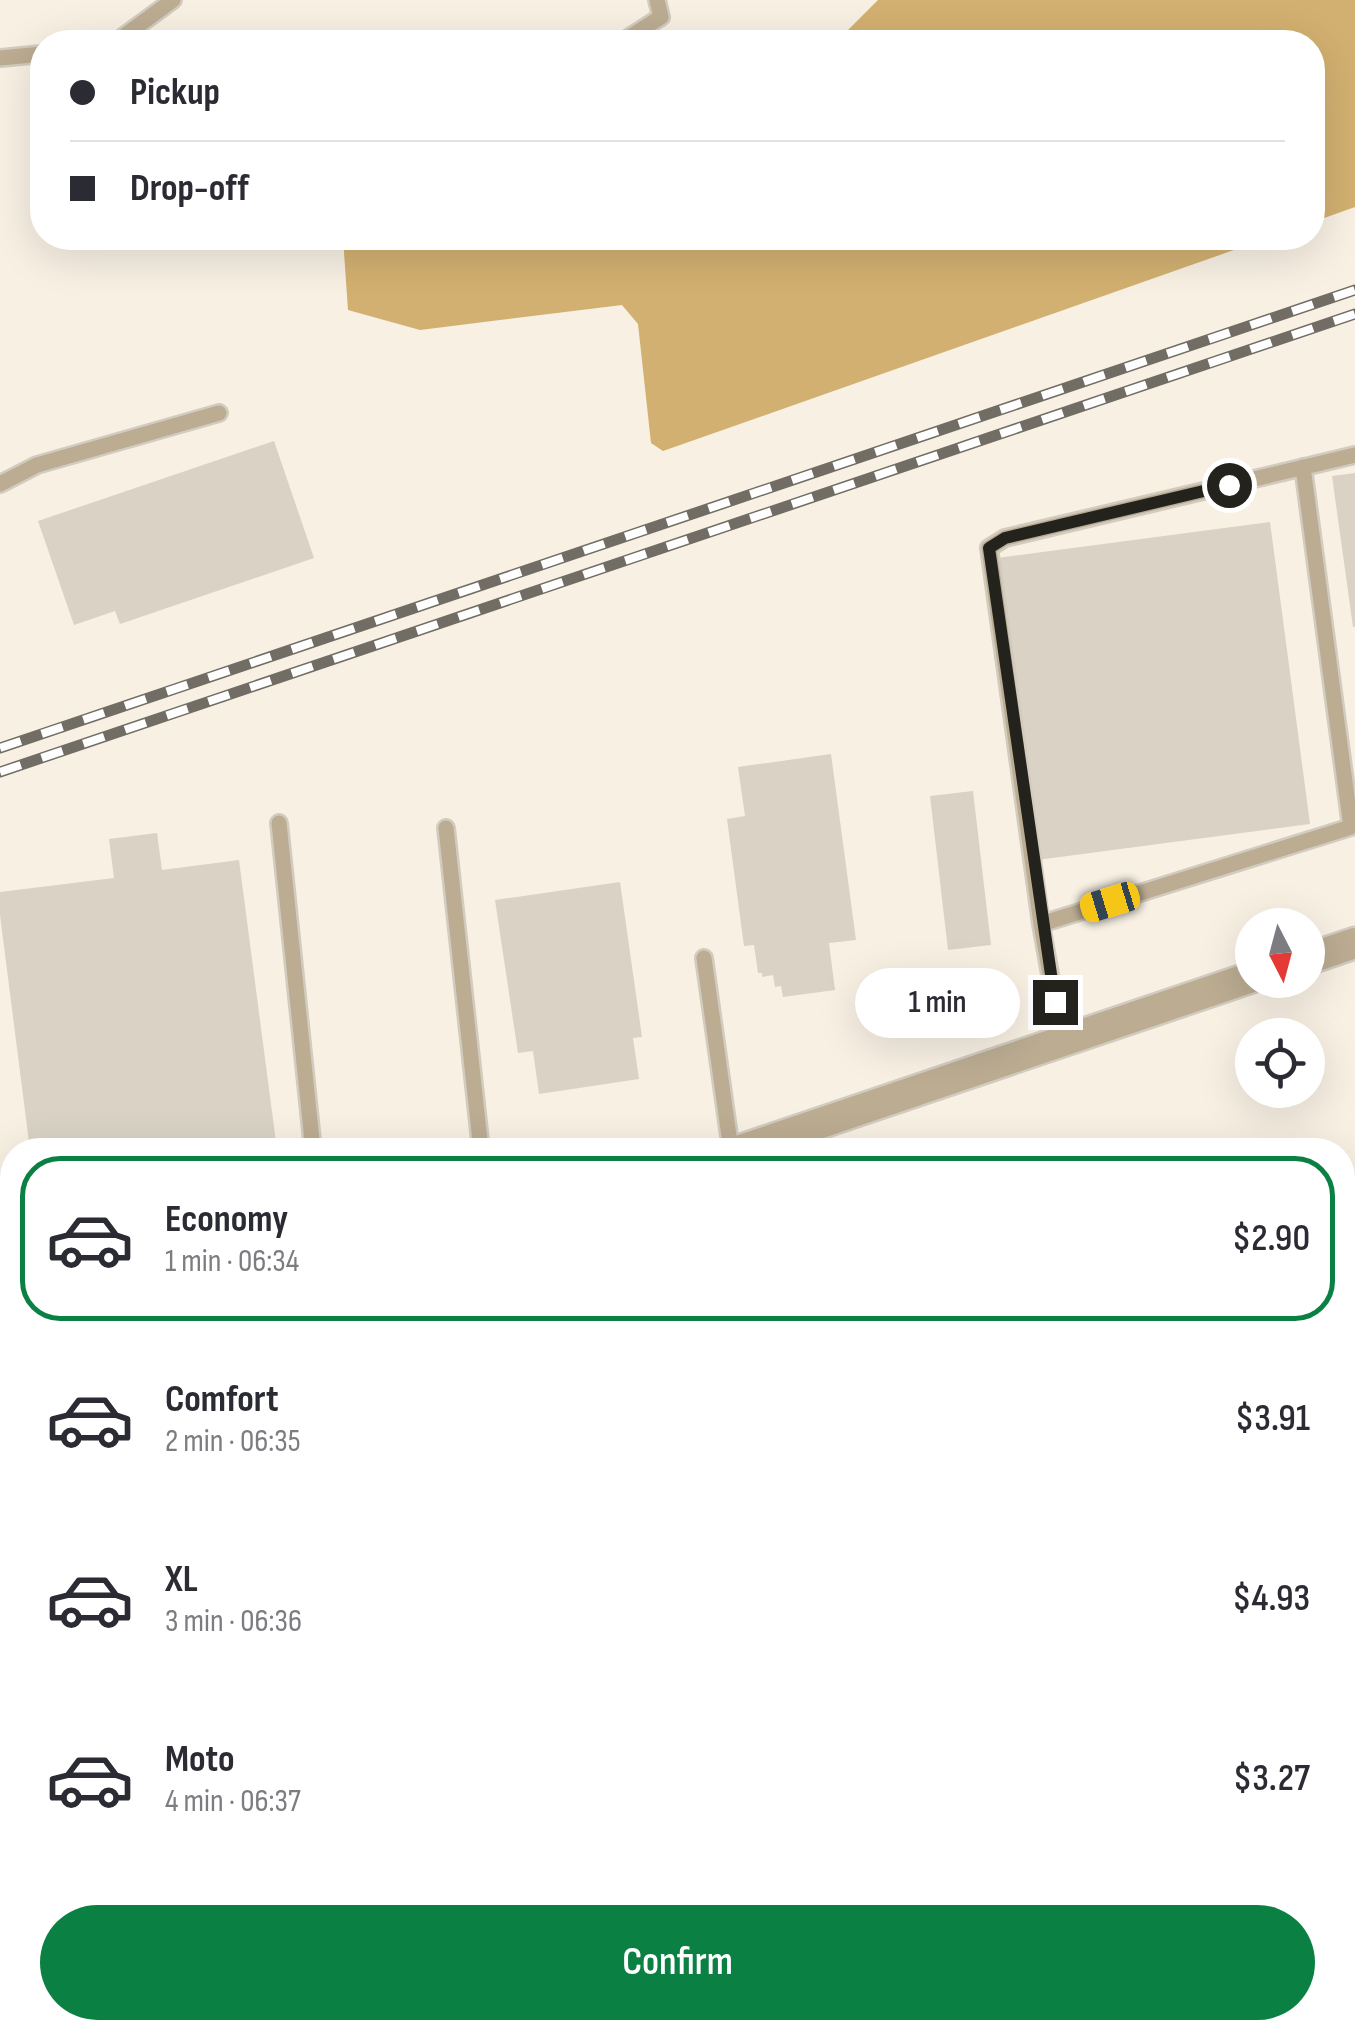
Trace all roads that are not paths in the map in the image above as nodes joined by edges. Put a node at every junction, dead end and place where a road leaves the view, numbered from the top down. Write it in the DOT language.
graph roads {
  1 [pos="173,0"];
  2 [pos="658,0"];
  3 [pos="132,30"];
  4 [pos="641,30"];
  5 [pos="30,55"];
  6 [pos="0,58"];
  7 [pos="219,412"];
  8 [pos="1355,455"];
  9 [pos="1303,467"];
  10 [pos="0,484"];
  11 [pos="278,823"];
  12 [pos="446,828"];
  13 [pos="1354,830"];
  14 [pos="1041,924"];
  15 [pos="1355,943"];
  16 [pos="1325,953"];
  17 [pos="704,958"];
  18 [pos="1235,983"];
  19 [pos="1062,1042"];
  20 [pos="312,1138"];
  21 [pos="480,1138"];
  22 [pos="729,1138"];
  23 [pos="778,1138"];
  1 -- 3 [label="lane"];
  2 -- 4 [label="lane"];
  5 -- 6 [label="lane"];
  7 -- 10 [label="lane"];
  8 -- 9 [label="lane"];
  9 -- 13 [label="lane"];
  9 -- 14 [label="lane"];
  11 -- 20 [label="lane"];
  12 -- 21 [label="lane"];
  13 -- 14 [label="lane"];
  14 -- 19 [label="lane"];
  15 -- 16 [label="street"];
  17 -- 22 [label="lane"];
  18 -- 19 [label="street"];
  19 -- 23 [label="street"];
}
